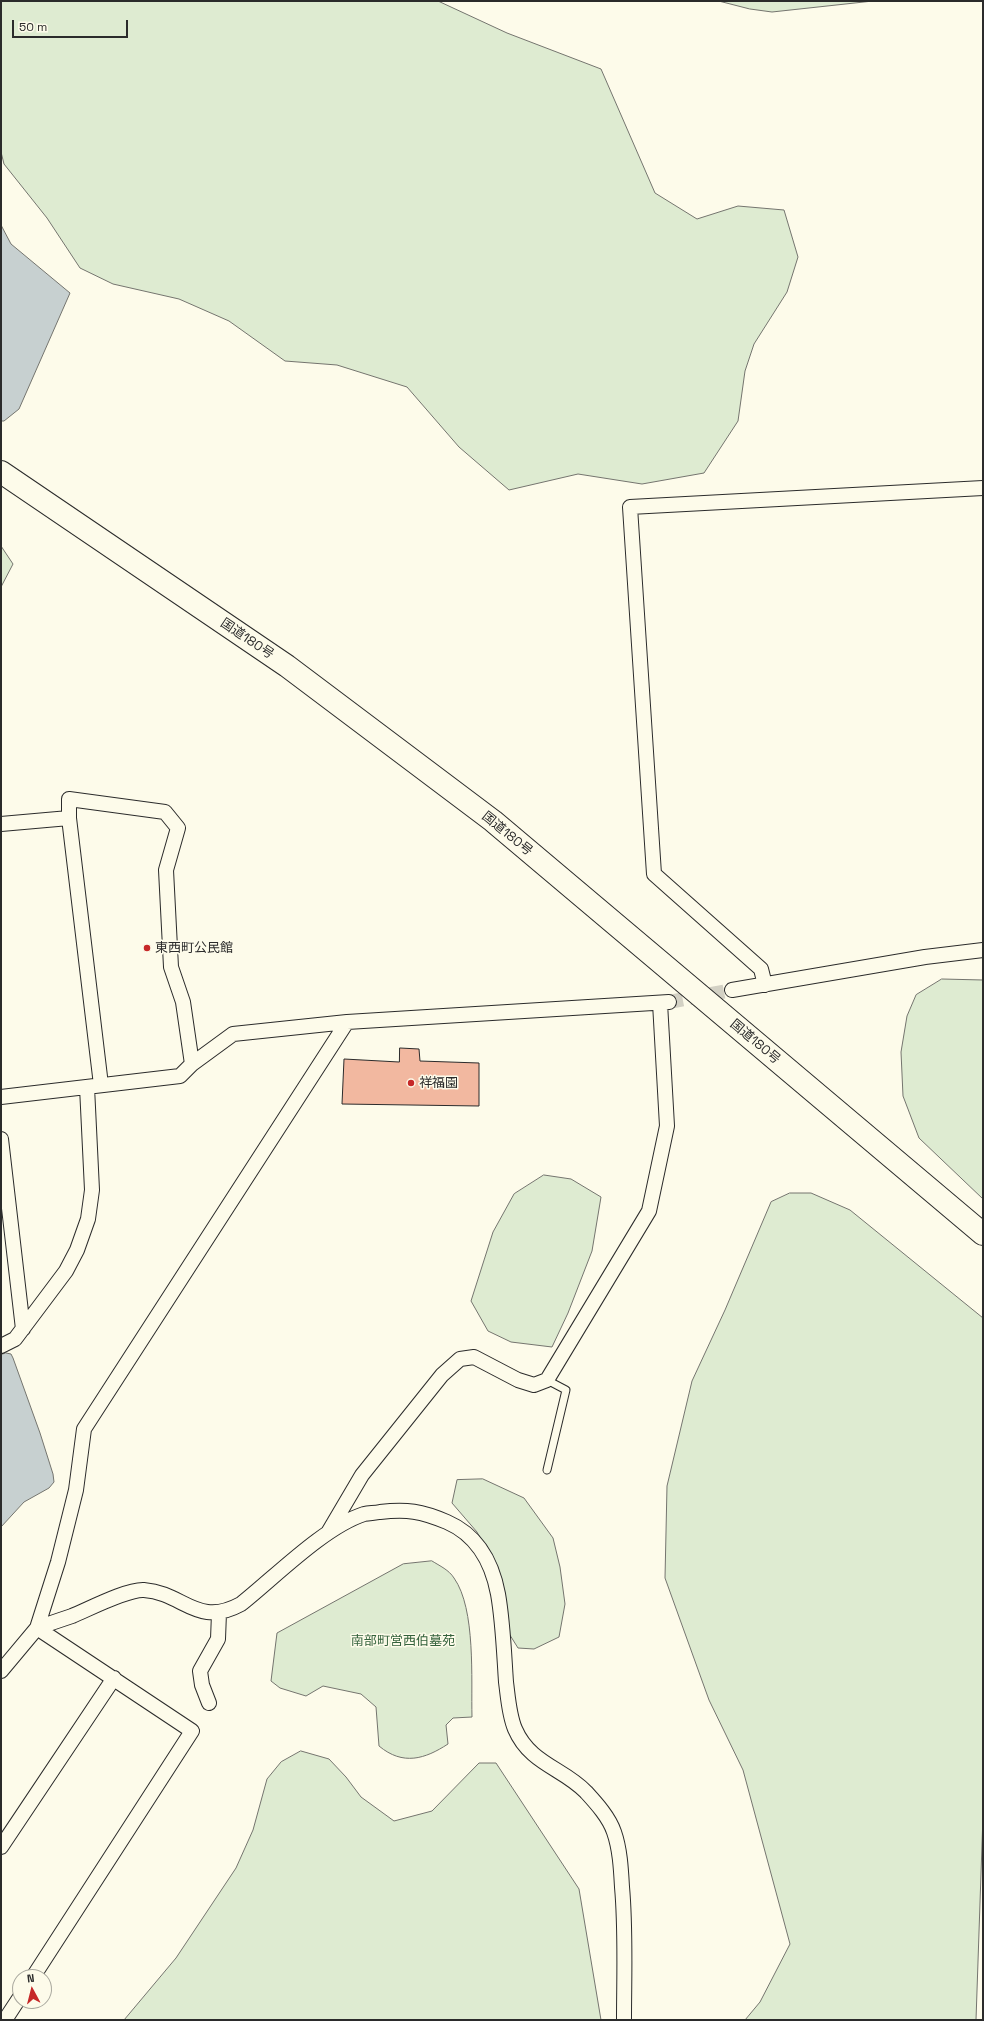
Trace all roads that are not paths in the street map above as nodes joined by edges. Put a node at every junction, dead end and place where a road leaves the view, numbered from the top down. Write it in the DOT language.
graph roads {
  1 [pos="1,472"];
  2 [pos="983,488"];
  3 [pos="70,818"];
  4 [pos="1,824"];
  5 [pos="983,950"];
  6 [pos="765,985"];
  7 [pos="732,990"];
  8 [pos="347,1022"];
  9 [pos="192,1064"];
  10 [pos="101,1085"];
  11 [pos="87,1087"];
  12 [pos="1,1097"];
  13 [pos="1,1139"];
  14 [pos="983,1234"];
  15 [pos="23,1329"];
  16 [pos="1,1346"];
  17 [pos="547,1380"];
  18 [pos="547,1470"];
  19 [pos="329,1531"];
  20 [pos="219,1614"];
  21 [pos="37,1628"];
  22 [pos="1,1671"];
  23 [pos="114,1678"];
  24 [pos="209,1703"];
  25 [pos="1,1846"];
  26 [pos="39,1969"];
  27 [pos="12,2009"];
  28 [pos="5,2020"];
  29 [pos="624,2020"];
  1 -- 14 [label="highway, 国道180号"];
  2 -- 6 [label="street"];
  3 -- 4 [label="street"];
  3 -- 9 [label="street"];
  3 -- 10 [label="street"];
  5 -- 6 [label="street"];
  6 -- 7 [label="street"];
  8 -- 9 [label="street"];
  8 -- 17 [label="street"];
  8 -- 21 [label="street"];
  9 -- 10 [label="street"];
  10 -- 11 [label="street"];
  11 -- 12 [label="street"];
  11 -- 15 [label="street"];
  13 -- 15 [label="street"];
  15 -- 16 [label="street"];
  17 -- 18 [label="lane"];
  17 -- 19 [label="street"];
  19 -- 20 [label="street"];
  19 -- 29 [label="street"];
  20 -- 21 [label="street"];
  20 -- 24 [label="street"];
  21 -- 22 [label="street"];
  21 -- 23 [label="street"];
  23 -- 25 [label="street"];
  23 -- 26 [label="street"];
  27 -- 28 [label="street"];
}
